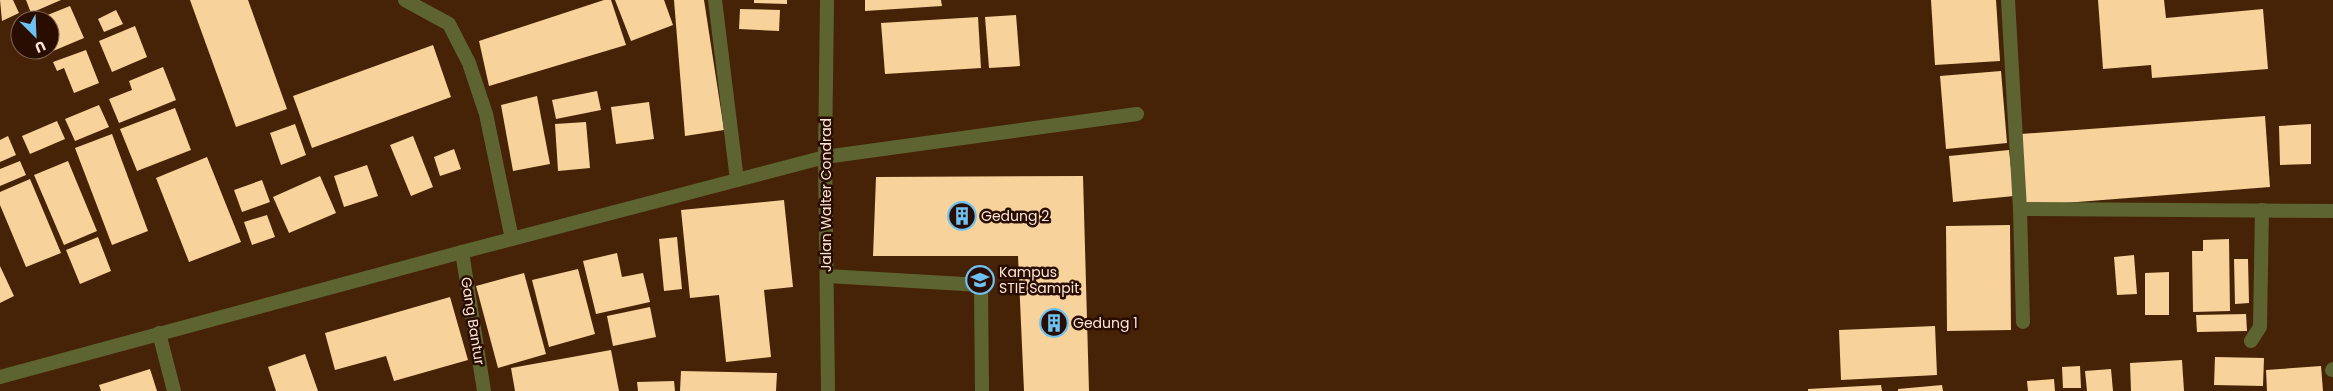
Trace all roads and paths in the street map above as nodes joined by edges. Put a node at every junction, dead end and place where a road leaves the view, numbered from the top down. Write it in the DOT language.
graph roads {
  1 [pos="405,0"];
  2 [pos="715,0"];
  3 [pos="827,0"];
  4 [pos="2008,0"];
  5 [pos="1137,114"];
  6 [pos="825,156"];
  7 [pos="737,180"];
  8 [pos="2020,209"];
  9 [pos="2262,210"];
  10 [pos="2333,211"];
  11 [pos="512,238"];
  12 [pos="462,252"];
  13 [pos="827,276"];
  14 [pos="2023,322"];
  15 [pos="159,333"];
  16 [pos="2251,341"];
  17 [pos="1,373"];
  18 [pos="174,391"];
  19 [pos="484,391"];
  20 [pos="828,391"];
  21 [pos="982,391"];
  1 -- 11 [label="street"];
  2 -- 7 [label="street"];
  3 -- 6 [label="street, Jalan Walter Condrad"];
  4 -- 8 [label="street"];
  5 -- 6 [label="street"];
  6 -- 7 [label="street"];
  6 -- 13 [label="street, Jalan Walter Condrad"];
  7 -- 11 [label="street"];
  8 -- 9 [label="street"];
  8 -- 14 [label="street"];
  9 -- 10 [label="street"];
  9 -- 16 [label="street"];
  11 -- 12 [label="street"];
  12 -- 15 [label="street"];
  12 -- 19 [label="street, Gang Bantur"];
  13 -- 20 [label="street, Jalan Walter Condrad"];
  13 -- 21 [label="street"];
  15 -- 17 [label="street"];
  15 -- 18 [label="street"];
}
